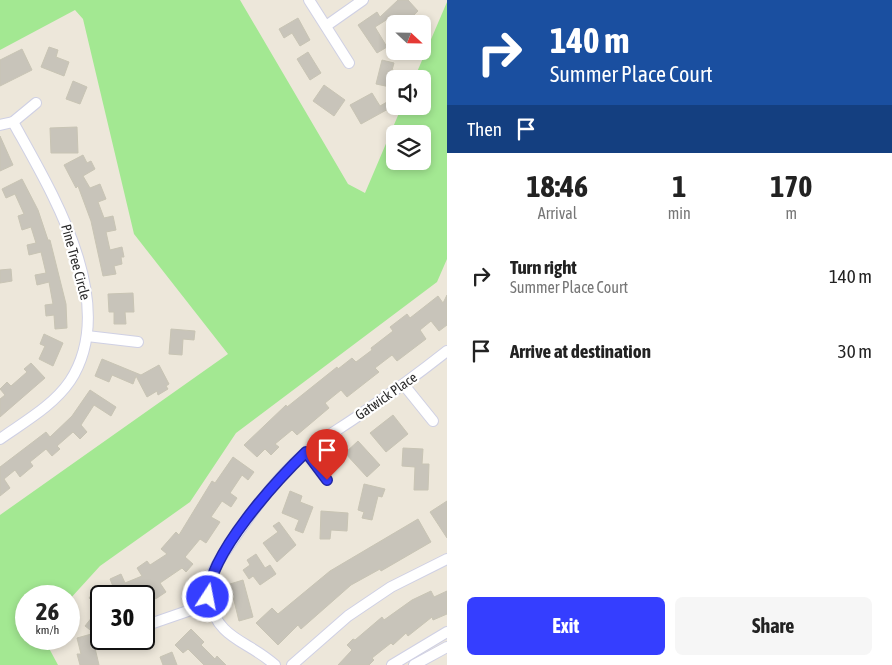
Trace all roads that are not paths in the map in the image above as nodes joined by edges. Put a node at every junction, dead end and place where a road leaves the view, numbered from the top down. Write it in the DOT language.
graph roads {
  1 [pos="309,0"];
  2 [pos="363,0"];
  3 [pos="326,26"];
  4 [pos="348,63"];
  5 [pos="36,103"];
  6 [pos="13,122"];
  7 [pos="0,125"];
  8 [pos="87,336"];
  9 [pos="138,342"];
  10 [pos="447,351"];
  11 [pos="404,385"];
  12 [pos="434,421"];
  13 [pos="0,439"];
  14 [pos="306,452"];
  15 [pos="327,480"];
  16 [pos="447,559"];
  17 [pos="211,603"];
  18 [pos="155,622"];
  19 [pos="447,632"];
  20 [pos="447,647"];
  21 [pos="274,665"];
  22 [pos="292,665"];
  23 [pos="392,665"];
  24 [pos="414,665"];
  1 -- 3 [label="street"];
  2 -- 3 [label="street"];
  3 -- 4 [label="street"];
  5 -- 6 [label="street"];
  6 -- 7 [label="street"];
  6 -- 8 [label="street, Pine Tree Circle"];
  8 -- 9 [label="street"];
  8 -- 13 [label="street, Pine Tree Circle"];
  10 -- 11 [label="street, Gatwick Place"];
  11 -- 12 [label="street"];
  11 -- 14 [label="street, Gatwick Place"];
  14 -- 15 [label="street"];
  14 -- 17 [label="street, Gatwick Place"];
  16 -- 22 [label="street"];
  17 -- 18 [label="street"];
  17 -- 21 [label="street, Gatwick Place"];
  19 -- 23 [label="street"];
  20 -- 24 [label="street"];
}
